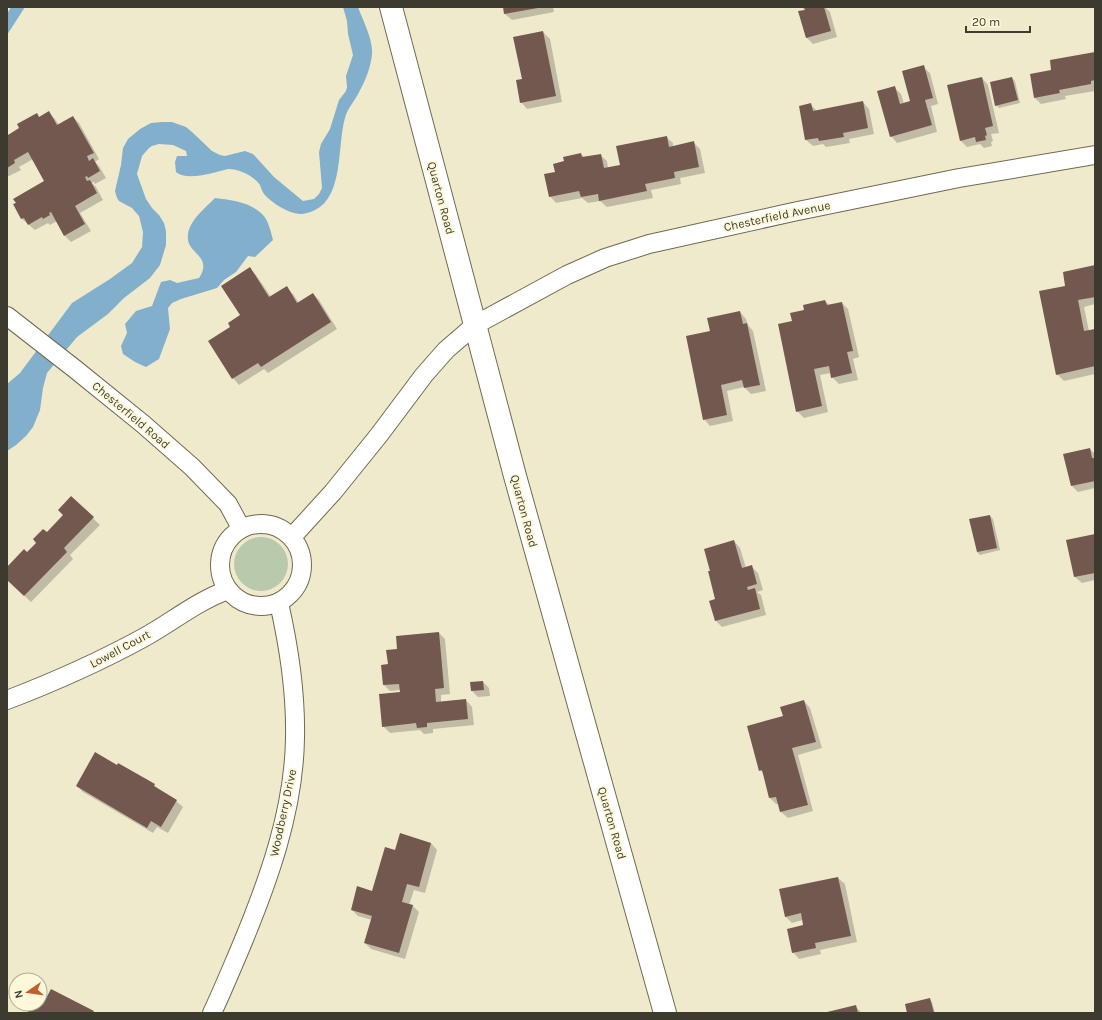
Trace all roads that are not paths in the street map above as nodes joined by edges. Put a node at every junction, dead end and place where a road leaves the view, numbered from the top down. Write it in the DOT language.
graph roads {
  1 [pos="391,7"];
  2 [pos="1095,155"];
  3 [pos="7,316"];
  4 [pos="475,325"];
  5 [pos="241,528"];
  6 [pos="292,537"];
  7 [pos="228,590"];
  8 [pos="280,603"];
  9 [pos="7,700"];
  10 [pos="212,1013"];
  11 [pos="665,1013"];
  1 -- 4 [label="street, Quarton Road"];
  2 -- 4 [label="street, Chesterfield Avenue"];
  3 -- 5 [label="street, Chesterfield Road"];
  4 -- 6 [label="street"];
  4 -- 11 [label="street, Quarton Road"];
  5 -- 6 [label="street"];
  5 -- 7 [label="street"];
  6 -- 8 [label="street"];
  7 -- 8 [label="street"];
  7 -- 9 [label="street, Lowell Court"];
  8 -- 10 [label="street, Woodberry Drive"];
}
